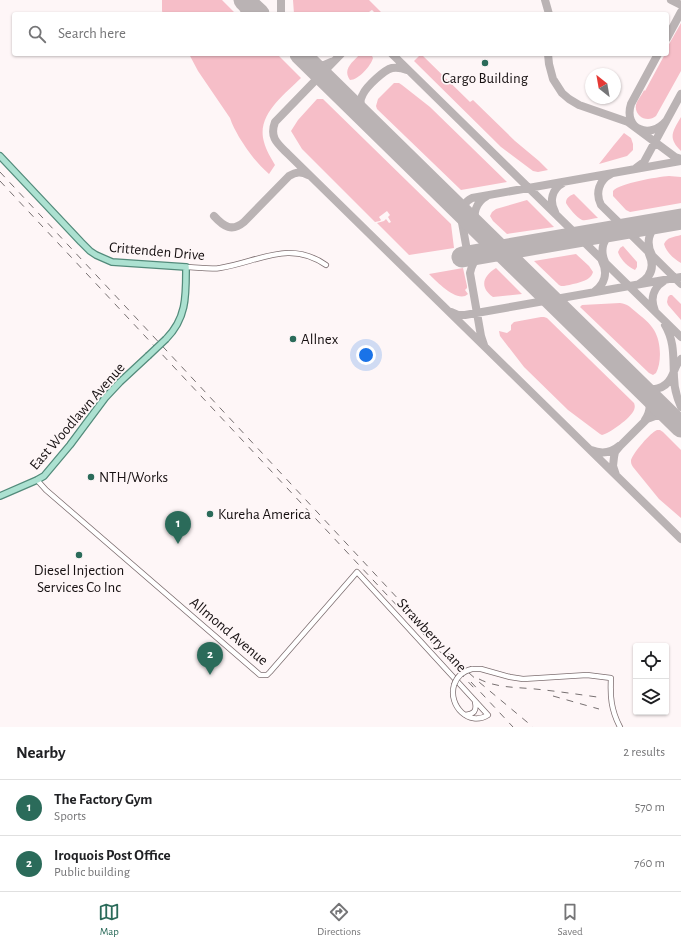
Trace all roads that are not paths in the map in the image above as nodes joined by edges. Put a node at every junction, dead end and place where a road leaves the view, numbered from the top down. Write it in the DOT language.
graph roads {
  1 [pos="0,156"];
  2 [pos="326,265"];
  3 [pos="186,267"];
  4 [pos="37,480"];
  5 [pos="0,496"];
  6 [pos="357,572"];
  7 [pos="475,700"];
  8 [pos="464,715"];
  9 [pos="620,727"];
  1 -- 3 [label="main road, Crittenden Drive"];
  2 -- 3 [label="street, Crittenden Drive"];
  3 -- 4 [label="main road, East Woodlawn Avenue, bridge"];
  4 -- 5 [label="main road, East Woodlawn Avenue"];
  4 -- 6 [label="street, Allmond Avenue"];
  6 -- 7 [label="street, Strawberry Lane"];
  7 -- 8 [label="street"];
  7 -- 8 [label="street, Strawberry Lane"];
  8 -- 9 [label="street, bridge"];
}
